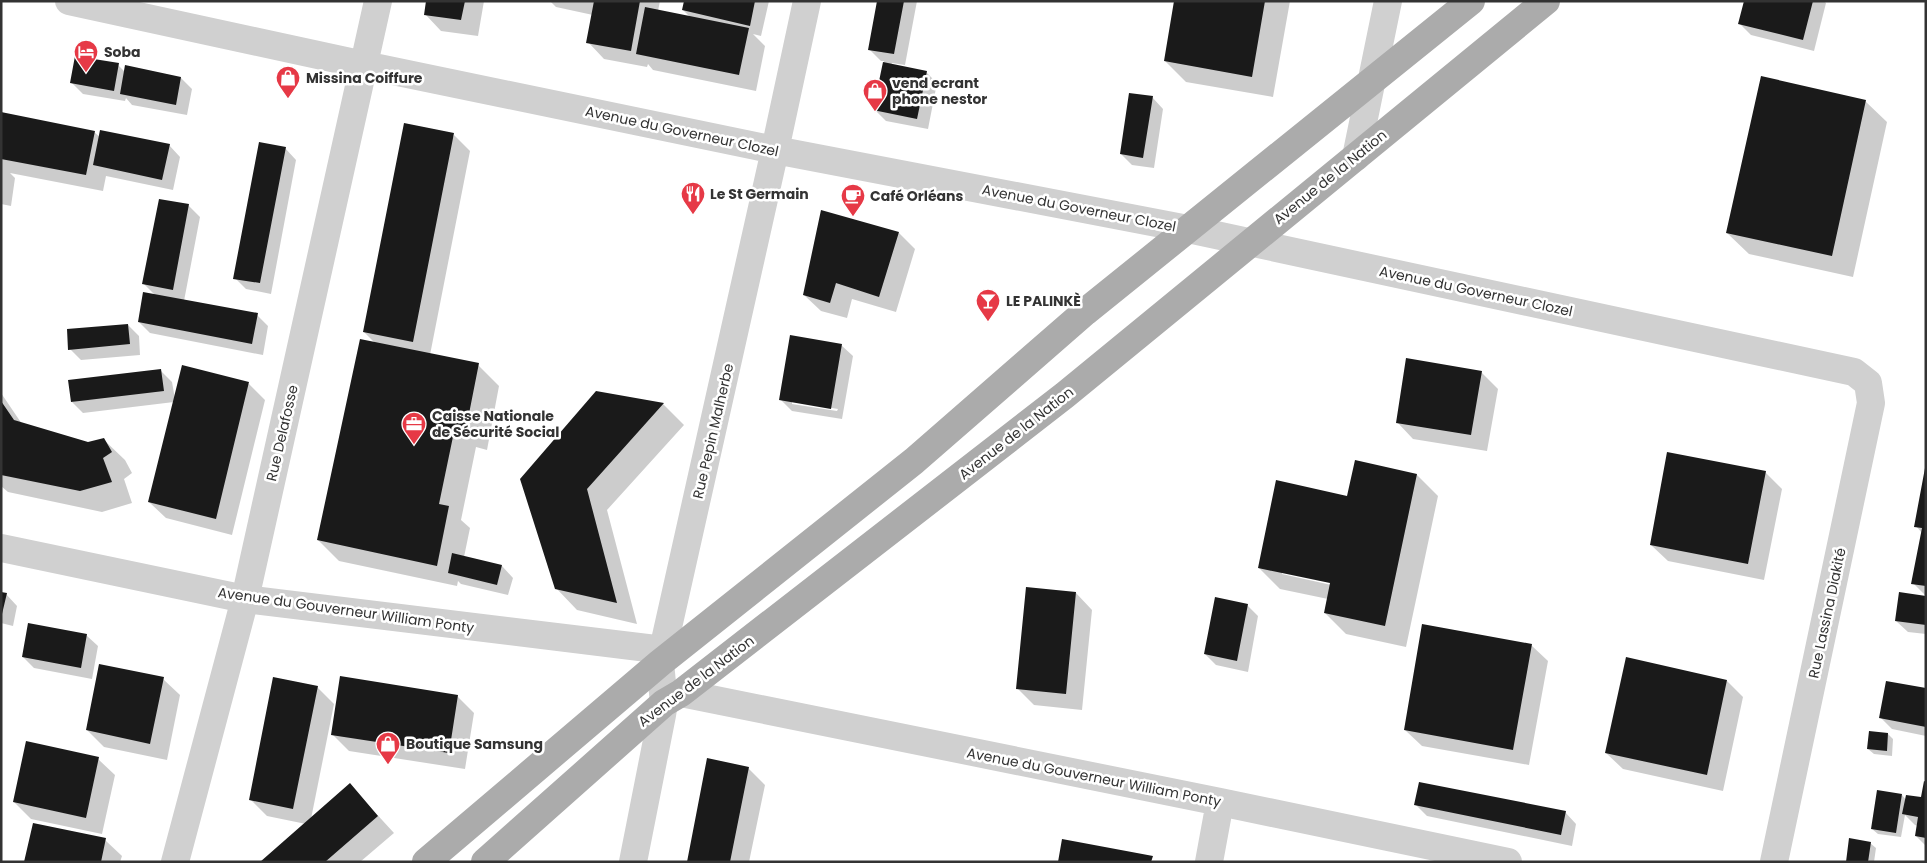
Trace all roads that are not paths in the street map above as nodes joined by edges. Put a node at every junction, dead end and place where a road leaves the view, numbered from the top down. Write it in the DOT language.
graph roads {
  1 [pos="68,1"];
  2 [pos="378,1"];
  3 [pos="807,1"];
  4 [pos="1388,1"];
  5 [pos="1471,1"];
  6 [pos="1546,1"];
  7 [pos="364,65"];
  8 [pos="1371,82"];
  9 [pos="775,150"];
  10 [pos="1356,157"];
  11 [pos="1188,229"];
  12 [pos="1251,242"];
  13 [pos="1854,372"];
  14 [pos="1,548"];
  15 [pos="245,599"];
  16 [pos="662,656"];
  17 [pos="672,698"];
  18 [pos="1220,802"];
  19 [pos="175,862"];
  20 [pos="426,862"];
  21 [pos="485,862"];
  22 [pos="633,862"];
  23 [pos="1209,862"];
  24 [pos="1508,862"];
  25 [pos="1774,862"];
  1 -- 7 [label="street, Avenue du Governeur Clozel"];
  2 -- 7 [label="street, Rue Delafosse"];
  3 -- 9 [label="street, Rue Pepin Malherbe"];
  4 -- 8 [label="street"];
  5 -- 8 [label="main road"];
  6 -- 10 [label="main road, Avenue de la Nation"];
  7 -- 9 [label="street, Avenue du Governeur Clozel"];
  7 -- 15 [label="street, Rue Delafosse"];
  8 -- 10 [label="street"];
  8 -- 11 [label="main road"];
  9 -- 11 [label="street, Avenue du Governeur Clozel"];
  9 -- 16 [label="street, Rue Pepin Malherbe"];
  10 -- 12 [label="main road, Avenue de la Nation"];
  11 -- 12 [label="street, Avenue du Governeur Clozel"];
  11 -- 16 [label="main road"];
  12 -- 13 [label="street, Avenue du Governeur Clozel"];
  12 -- 17 [label="main road, Avenue de la Nation"];
  13 -- 25 [label="street, Rue Lassina Diakité"];
  14 -- 15 [label="street, Avenue du Gouverneur William Ponty"];
  15 -- 16 [label="street, Avenue du Gouverneur William Ponty"];
  15 -- 19 [label="street, Rue Delafosse"];
  16 -- 17 [label="street, Rue Pepin Malherbe"];
  16 -- 20 [label="main road"];
  17 -- 18 [label="street, Avenue du Gouverneur William Ponty"];
  17 -- 21 [label="main road, Avenue de la Nation"];
  17 -- 22 [label="street, Rue Pepin Malherbe"];
  18 -- 23 [label="street"];
  18 -- 24 [label="street, Avenue du Gouverneur William Ponty"];
}
